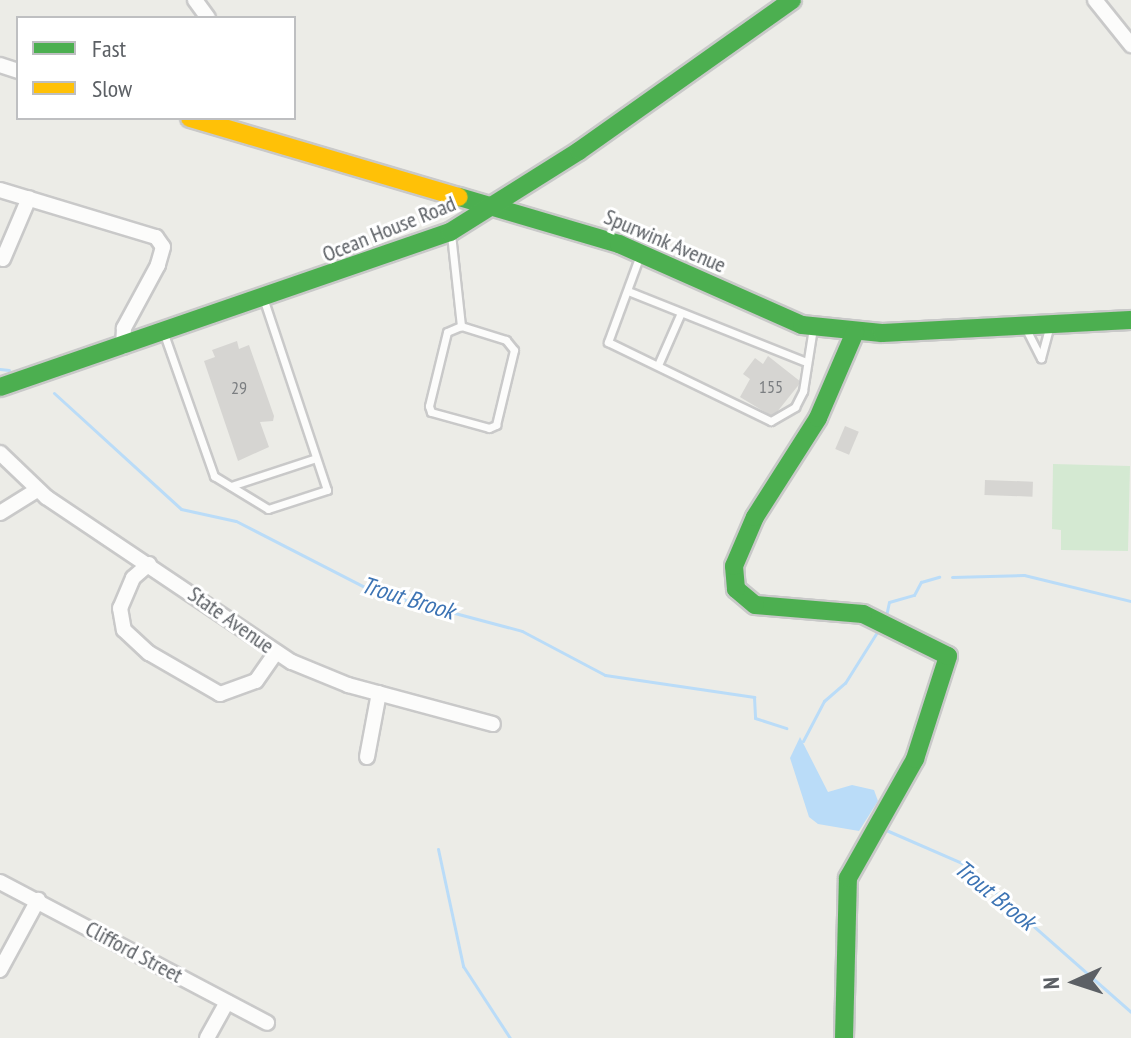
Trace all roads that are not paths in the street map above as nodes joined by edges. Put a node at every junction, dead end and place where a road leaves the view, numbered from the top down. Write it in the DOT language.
graph roads {
  1 [pos="792,0"];
  2 [pos="1095,0"];
  3 [pos="1131,45"];
  4 [pos="204,120"];
  5 [pos="224,123"];
  6 [pos="0,190"];
  7 [pos="29,198"];
  8 [pos="493,208"];
  9 [pos="450,232"];
  10 [pos="641,253"];
  11 [pos="3,259"];
  12 [pos="628,291"];
  13 [pos="264,301"];
  14 [pos="680,315"];
  15 [pos="1131,320"];
  16 [pos="461,326"];
  17 [pos="813,327"];
  18 [pos="1049,328"];
  19 [pos="1026,329"];
  20 [pos="855,332"];
  21 [pos="164,334"];
  22 [pos="123,347"];
  23 [pos="804,361"];
  24 [pos="658,365"];
  25 [pos="0,387"];
  26 [pos="0,453"];
  27 [pos="316,458"];
  28 [pos="231,486"];
  29 [pos="37,490"];
  30 [pos="0,513"];
  31 [pos="149,564"];
  32 [pos="276,652"];
  33 [pos="379,693"];
  34 [pos="493,724"];
  35 [pos="367,757"];
  36 [pos="0,882"];
  37 [pos="38,900"];
  38 [pos="0,970"];
  39 [pos="227,1002"];
  40 [pos="267,1023"];
  41 [pos="207,1038"];
  42 [pos="844,1038"];
  1 -- 8 [label="street, Ocean House Road"];
  2 -- 3 [label="street"];
  4 -- 5 [label="street, Spurwink Avenue"];
  5 -- 8 [label="street, Spurwink Avenue"];
  6 -- 7 [label="street"];
  7 -- 11 [label="street"];
  7 -- 22 [label="street"];
  8 -- 9 [label="street, Ocean House Road"];
  8 -- 10 [label="street, Spurwink Avenue"];
  9 -- 13 [label="street, Ocean House Road"];
  9 -- 16 [label="lane"];
  10 -- 12 [label="lane"];
  10 -- 17 [label="street, Spurwink Avenue"];
  12 -- 14 [label="lane"];
  12 -- 24 [label="lane"];
  13 -- 21 [label="street, Ocean House Road"];
  13 -- 27 [label="lane"];
  14 -- 23 [label="lane"];
  14 -- 24 [label="lane"];
  15 -- 18 [label="street, Spurwink Avenue"];
  16 -- 16 [label="lane"];
  17 -- 20 [label="street, Spurwink Avenue"];
  17 -- 23 [label="lane"];
  18 -- 19 [label="street, Spurwink Avenue"];
  18 -- 19 [label="lane"];
  19 -- 20 [label="street, Spurwink Avenue"];
  20 -- 42 [label="street"];
  21 -- 22 [label="street, Ocean House Road"];
  21 -- 28 [label="lane"];
  22 -- 25 [label="street, Ocean House Road"];
  23 -- 24 [label="lane"];
  26 -- 29 [label="street, State Avenue"];
  27 -- 28 [label="lane"];
  27 -- 28 [label="lane"];
  29 -- 30 [label="street"];
  29 -- 31 [label="street, State Avenue"];
  31 -- 32 [label="street, State Avenue"];
  31 -- 32 [label="street"];
  32 -- 33 [label="street, State Avenue"];
  33 -- 34 [label="street, State Avenue"];
  33 -- 35 [label="street"];
  36 -- 37 [label="street, Clifford Street"];
  37 -- 38 [label="street"];
  37 -- 39 [label="street, Clifford Street"];
  39 -- 40 [label="street, Clifford Street"];
  39 -- 41 [label="street"];
}
